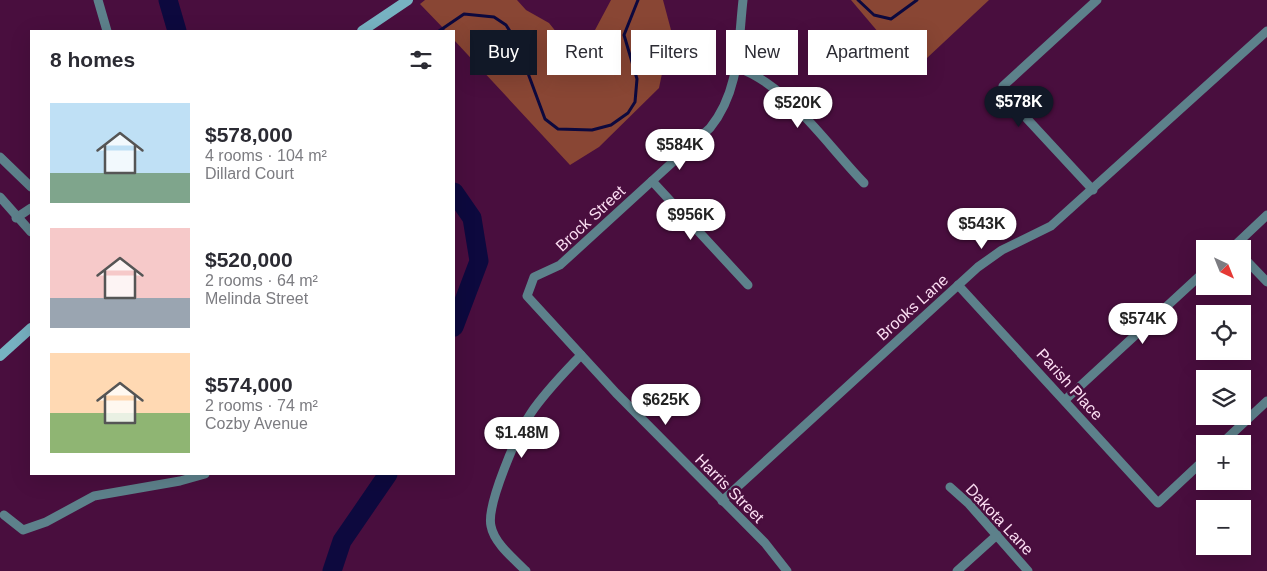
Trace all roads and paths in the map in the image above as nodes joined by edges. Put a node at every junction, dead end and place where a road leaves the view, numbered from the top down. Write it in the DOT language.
graph roads {
  1 [pos="98,0"];
  2 [pos="408,0"];
  3 [pos="743,0"];
  4 [pos="1097,0"];
  5 [pos="107,30"];
  6 [pos="363,30"];
  7 [pos="740,30"];
  8 [pos="1267,31"];
  9 [pos="735,75"];
  10 [pos="756,75"];
  11 [pos="0,157"];
  12 [pos="652,181"];
  13 [pos="864,184"];
  14 [pos="30,186"];
  15 [pos="1093,190"];
  16 [pos="0,197"];
  17 [pos="30,209"];
  18 [pos="1267,215"];
  19 [pos="16,218"];
  20 [pos="30,231"];
  21 [pos="1242,240"];
  22 [pos="1251,265"];
  23 [pos="1196,279"];
  24 [pos="1267,282"];
  25 [pos="748,285"];
  26 [pos="958,286"];
  27 [pos="527,296"];
  28 [pos="30,329"];
  29 [pos="581,355"];
  30 [pos="0,356"];
  31 [pos="1065,400"];
  32 [pos="1267,401"];
  33 [pos="1231,435"];
  34 [pos="1196,467"];
  35 [pos="196,475"];
  36 [pos="179,477"];
  37 [pos="950,487"];
  38 [pos="722,501"];
  39 [pos="4,515"];
  40 [pos="997,535"];
  41 [pos="526,571"];
  42 [pos="786,571"];
  43 [pos="957,571"];
  44 [pos="1028,571"];
  1 -- 5 [label="street"];
  2 -- 6 [label="main road"];
  3 -- 7 [label="street, Brock Street"];
  4 -- 15 [label="street"];
  8 -- 15 [label="street, Brooks Lane"];
  9 -- 12 [label="street, Brock Street"];
  10 -- 13 [label="street"];
  11 -- 14 [label="street"];
  12 -- 25 [label="street"];
  12 -- 27 [label="street, Brock Street"];
  15 -- 26 [label="street, Brooks Lane"];
  16 -- 19 [label="street"];
  17 -- 19 [label="street"];
  18 -- 21 [label="street"];
  19 -- 20 [label="street"];
  22 -- 24 [label="street"];
  23 -- 31 [label="street"];
  26 -- 31 [label="street, Parish Place"];
  26 -- 38 [label="street, Brooks Lane"];
  27 -- 29 [label="street, Harris Street"];
  28 -- 30 [label="main road"];
  29 -- 38 [label="street, Harris Street"];
  29 -- 41 [label="street"];
  31 -- 34 [label="street, Parish Place"];
  32 -- 33 [label="street"];
  35 -- 36 [label="street"];
  36 -- 39 [label="street"];
  37 -- 40 [label="street, Dakota Lane"];
  38 -- 42 [label="street, Harris Street"];
  40 -- 43 [label="street"];
  40 -- 44 [label="street, Dakota Lane"];
}
